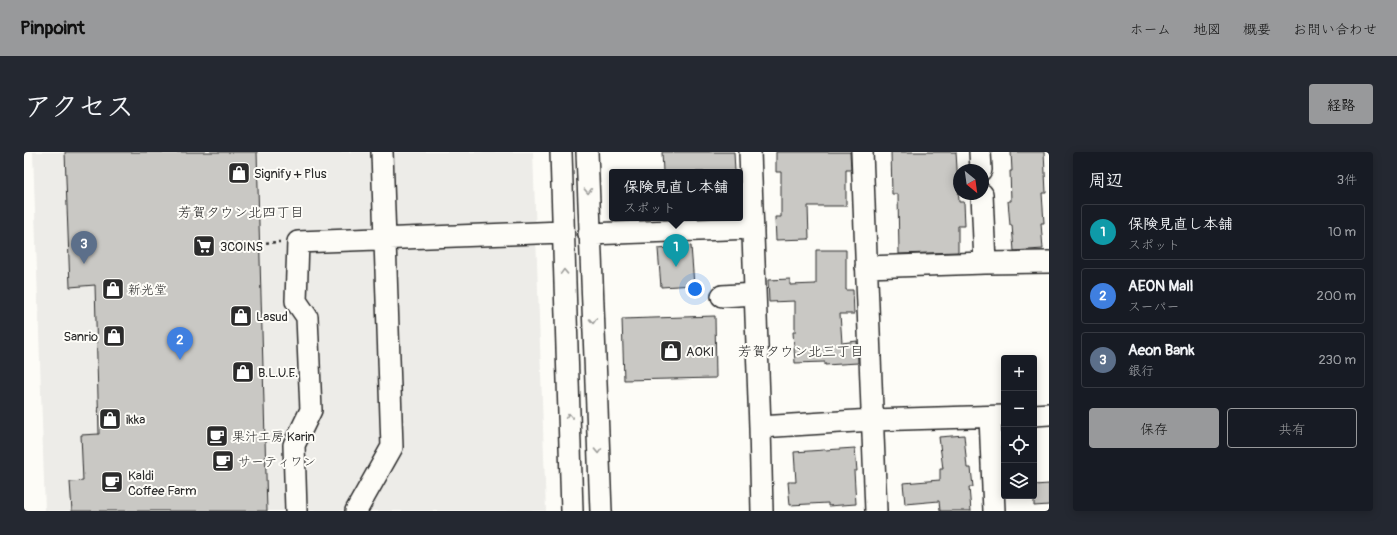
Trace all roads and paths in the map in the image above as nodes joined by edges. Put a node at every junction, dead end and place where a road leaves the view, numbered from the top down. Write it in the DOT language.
graph roads {
  1 [pos="382,152"];
  2 [pos="561,152"];
  3 [pos="587,152"];
  4 [pos="750,152"];
  5 [pos="862,152"];
  6 [pos="980,152"];
  7 [pos="981,164"];
  8 [pos="982,200"];
  9 [pos="676,225"];
  10 [pos="753,228"];
  11 [pos="563,232"];
  12 [pos="589,234"];
  13 [pos="385,239"];
  14 [pos="1049,262"];
  15 [pos="985,263"];
  16 [pos="866,267"];
  17 [pos="755,294"];
  18 [pos="722,296"];
  19 [pos="1049,414"];
  20 [pos="1037,415"];
  21 [pos="997,417"];
  22 [pos="872,420"];
  23 [pos="760,427"];
  24 [pos="296,511"];
  25 [pos="352,511"];
  26 [pos="572,511"];
  27 [pos="601,511"];
  28 [pos="762,511"];
  29 [pos="876,511"];
  30 [pos="994,511"];
  1 -- 13 [label="street"];
  2 -- 11 [label="street"];
  3 -- 12 [label="street, one-way"];
  4 -- 10 [label="street"];
  5 -- 16 [label="street"];
  6 -- 7 [label="street"];
  8 -- 15 [label="street"];
  9 -- 10 [label="street"];
  9 -- 12 [label="street"];
  10 -- 17 [label="street"];
  11 -- 13 [label="street"];
  26 -- 11 [label="street, one-way"];
  12 -- 27 [label="street, one-way"];
  13 -- 24 [label="street"];
  13 -- 25 [label="street"];
  14 -- 15 [label="street"];
  15 -- 16 [label="street"];
  16 -- 22 [label="street"];
  17 -- 18 [label="street"];
  17 -- 23 [label="street"];
  19 -- 20 [label="street"];
  21 -- 22 [label="street"];
  21 -- 30 [label="street"];
  22 -- 23 [label="street"];
  22 -- 29 [label="street"];
  23 -- 28 [label="street"];
}
